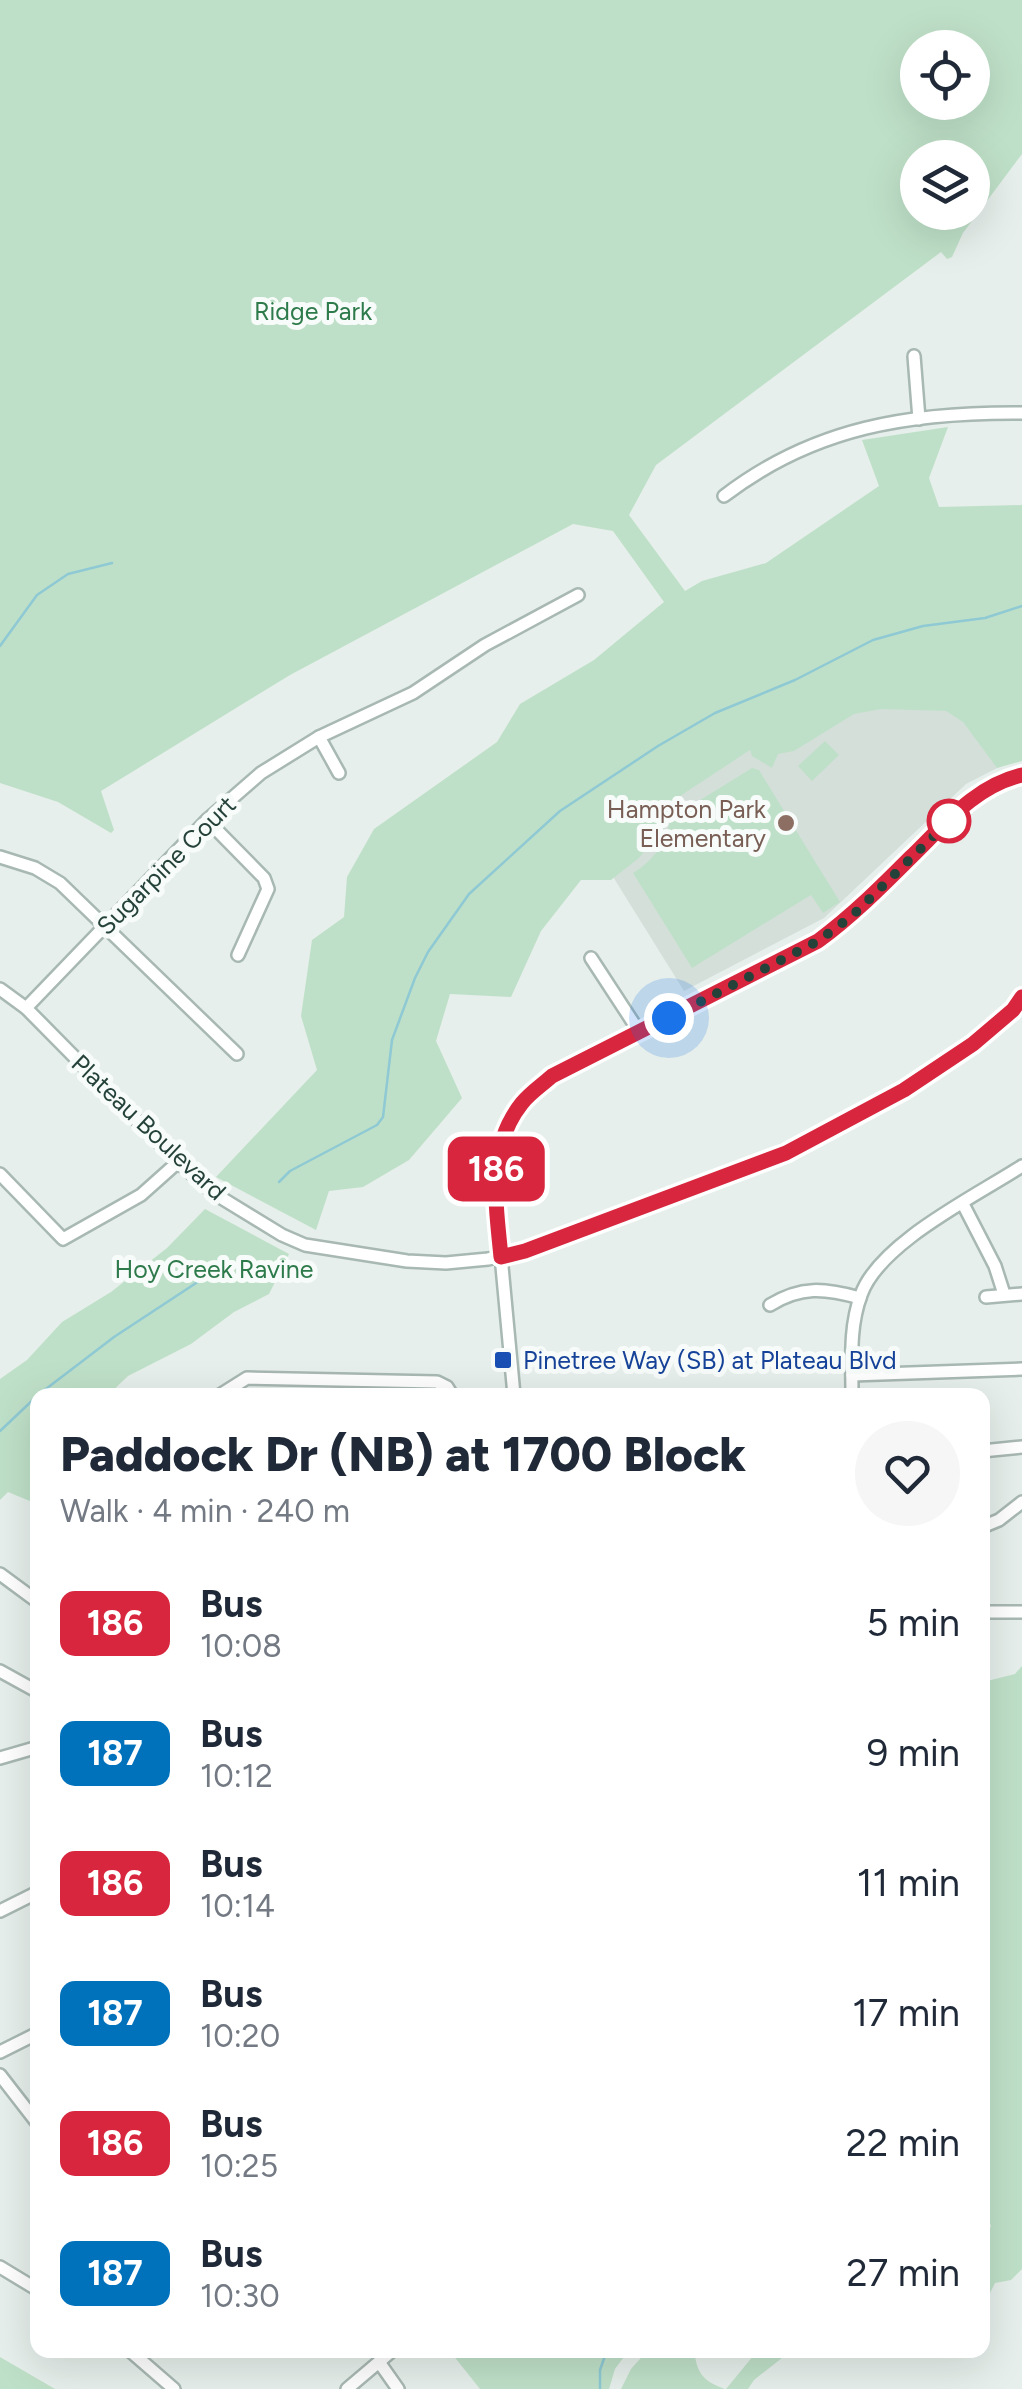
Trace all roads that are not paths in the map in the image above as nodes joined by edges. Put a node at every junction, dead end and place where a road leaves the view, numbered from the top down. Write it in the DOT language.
graph roads {
  1 [pos="914,356"];
  2 [pos="1022,413"];
  3 [pos="919,419"];
  4 [pos="724,496"];
  5 [pos="578,594"];
  6 [pos="318,738"];
  7 [pos="339,773"];
  8 [pos="1022,775"];
  9 [pos="207,820"];
  10 [pos="0,857"];
  11 [pos="105,926"];
  12 [pos="238,955"];
  13 [pos="591,958"];
  14 [pos="0,990"];
  15 [pos="1022,998"];
  16 [pos="26,1008"];
  17 [pos="640,1033"];
  18 [pos="236,1054"];
  19 [pos="178,1162"];
  20 [pos="1022,1166"];
  21 [pos="0,1174"];
  22 [pos="963,1204"];
  23 [pos="501,1257"];
  24 [pos="1004,1294"];
  25 [pos="1022,1294"];
  26 [pos="986,1297"];
  27 [pos="860,1298"];
  28 [pos="770,1305"];
  29 [pos="1022,1369"];
  30 [pos="852,1375"];
  31 [pos="231,1388"];
  32 [pos="448,1388"];
  33 [pos="513,1388"];
  34 [pos="852,1388"];
  35 [pos="1022,1448"];
  36 [pos="990,1451"];
  37 [pos="1022,1502"];
  38 [pos="990,1524"];
  39 [pos="0,1574"];
  40 [pos="30,1596"];
  41 [pos="990,1612"];
  42 [pos="1022,1612"];
  43 [pos="0,1671"];
  44 [pos="30,1688"];
  45 [pos="30,1749"];
  46 [pos="0,1758"];
  47 [pos="30,1896"];
  48 [pos="0,1911"];
  49 [pos="30,2036"];
  50 [pos="0,2052"];
  51 [pos="0,2075"];
  52 [pos="30,2114"];
  53 [pos="0,2267"];
  54 [pos="30,2285"];
  55 [pos="138,2358"];
  56 [pos="384,2358"];
  57 [pos="379,2362"];
  58 [pos="174,2389"];
  59 [pos="347,2389"];
  60 [pos="398,2389"];
  1 -- 3 [label="street"];
  2 -- 3 [label="street"];
  3 -- 4 [label="street"];
  5 -- 6 [label="street, Sugarpine Court"];
  6 -- 7 [label="street"];
  6 -- 9 [label="street, Sugarpine Court"];
  8 -- 17 [label="street"];
  9 -- 11 [label="street, Sugarpine Court"];
  9 -- 12 [label="street"];
  10 -- 11 [label="street"];
  11 -- 16 [label="street, Sugarpine Court"];
  11 -- 18 [label="street"];
  13 -- 17 [label="street"];
  14 -- 16 [label="street, Plateau Boulevard"];
  15 -- 23 [label="street, Plateau Boulevard"];
  16 -- 19 [label="street, Plateau Boulevard"];
  17 -- 23 [label="street"];
  19 -- 21 [label="street"];
  19 -- 23 [label="street, Plateau Boulevard"];
  20 -- 22 [label="street"];
  22 -- 24 [label="street"];
  22 -- 27 [label="street"];
  23 -- 33 [label="street"];
  24 -- 25 [label="street"];
  24 -- 26 [label="street"];
  27 -- 28 [label="street"];
  27 -- 30 [label="street"];
  29 -- 30 [label="street"];
  30 -- 34 [label="street"];
  31 -- 32 [label="street"];
  35 -- 36 [label="street"];
  37 -- 38 [label="street"];
  39 -- 40 [label="street"];
  41 -- 42 [label="street"];
  43 -- 44 [label="street"];
  45 -- 46 [label="street"];
  47 -- 48 [label="street"];
  49 -- 50 [label="street"];
  51 -- 52 [label="street"];
  53 -- 54 [label="street"];
  55 -- 58 [label="street"];
  56 -- 57 [label="street"];
  57 -- 59 [label="street"];
  57 -- 60 [label="street"];
}
